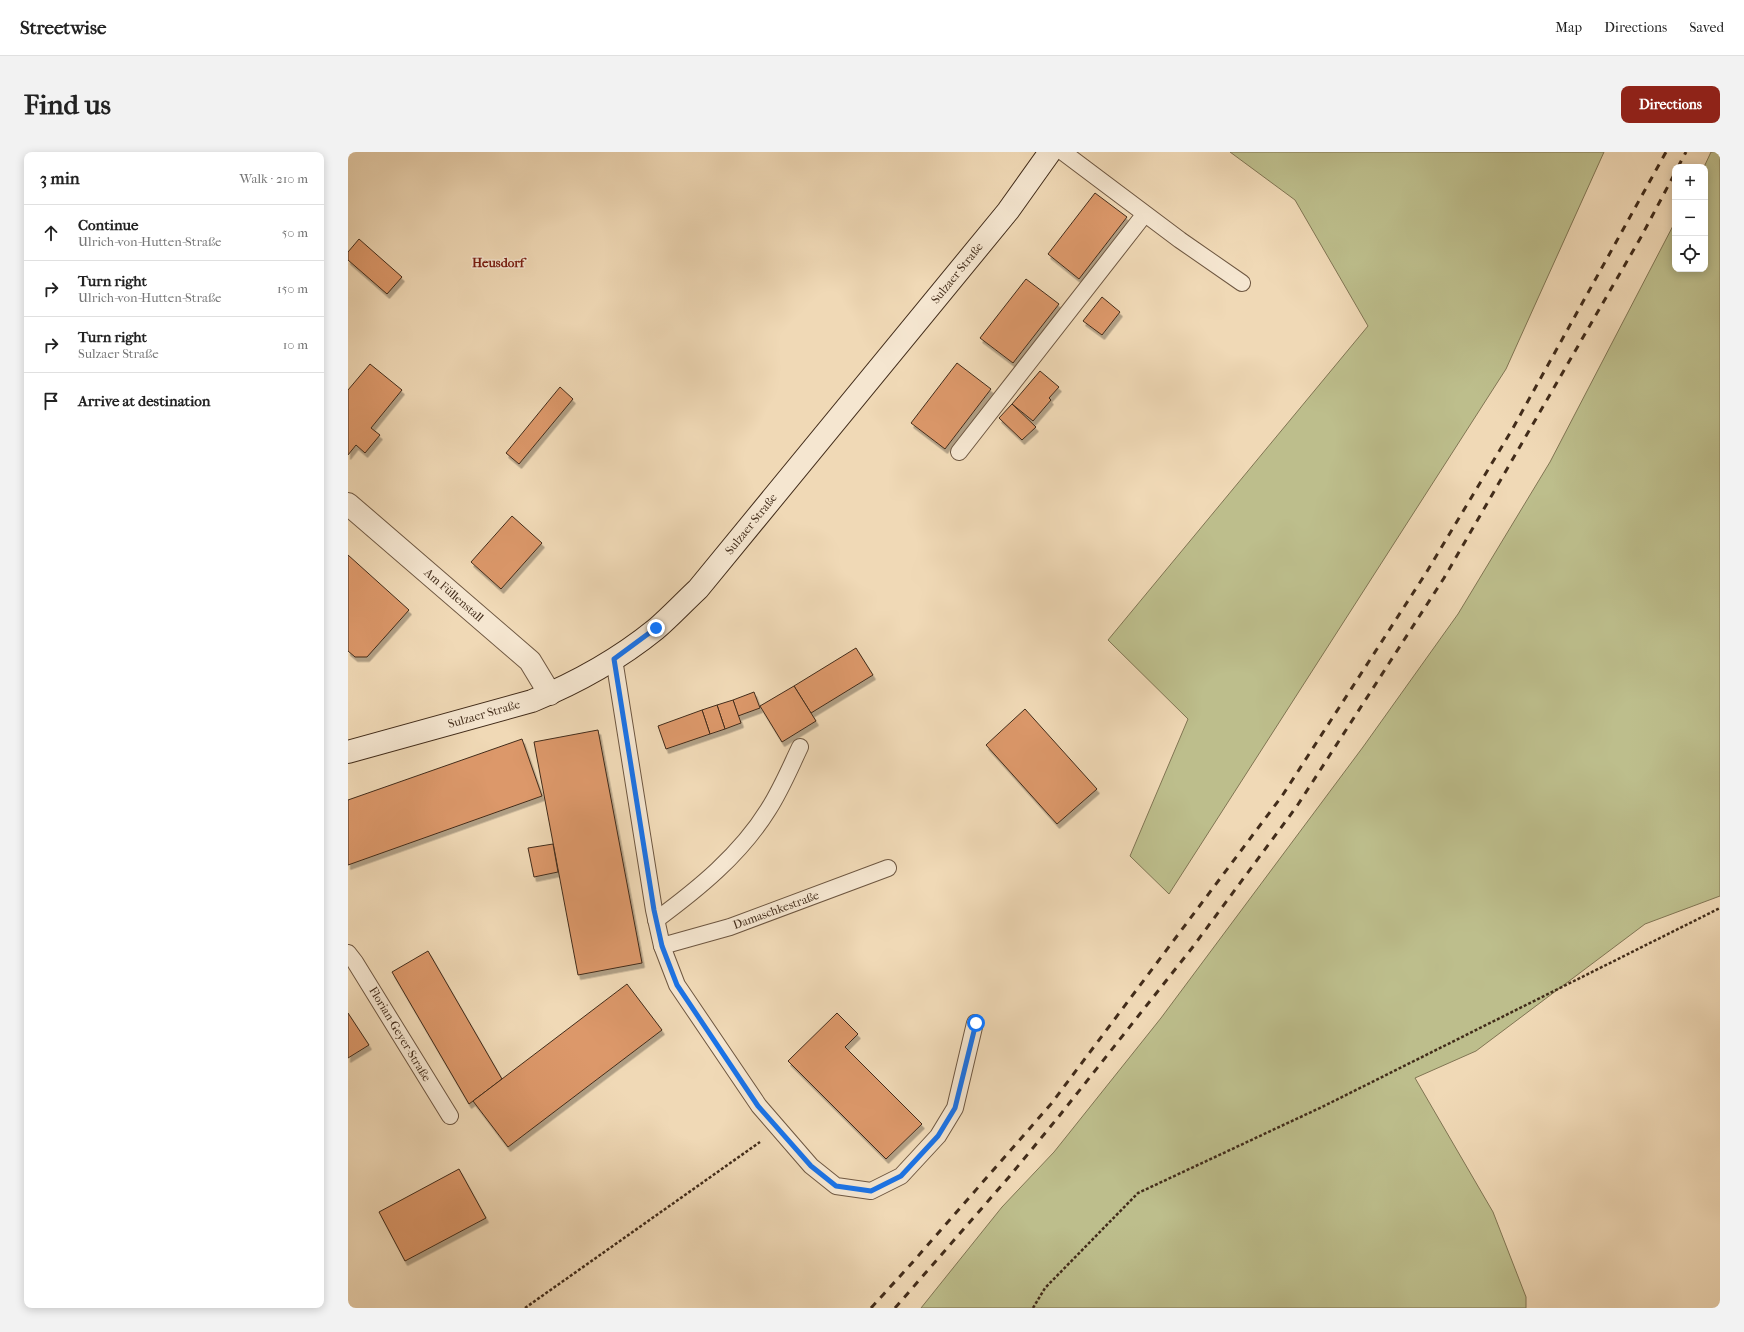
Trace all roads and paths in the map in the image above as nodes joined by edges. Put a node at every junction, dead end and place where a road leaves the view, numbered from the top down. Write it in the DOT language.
graph roads {
  1 [pos="1050,152"];
  2 [pos="1063,152"];
  3 [pos="1144,214"];
  4 [pos="1242,283"];
  5 [pos="959,452"];
  6 [pos="348,504"];
  7 [pos="614,659"];
  8 [pos="550,694"];
  9 [pos="800,747"];
  10 [pos="348,752"];
  11 [pos="888,868"];
  12 [pos="1720,908"];
  13 [pos="656,920"];
  14 [pos="662,946"];
  15 [pos="348,953"];
  16 [pos="976,1023"];
  17 [pos="450,1116"];
  18 [pos="779,1129"];
  19 [pos="525,1308"];
  20 [pos="1033,1308"];
  1 -- 7 [label="main road, Sulzaer Straße"];
  2 -- 3 [label="lane"];
  3 -- 4 [label="lane"];
  3 -- 5 [label="lane"];
  6 -- 8 [label="main road, Am Füllenstall"];
  7 -- 8 [label="main road, Sulzaer Straße"];
  7 -- 13 [label="lane"];
  8 -- 10 [label="main road, Sulzaer Straße"];
  9 -- 13 [label="lane"];
  11 -- 14 [label="lane, Damaschkestraße"];
  12 -- 20 [label="path"];
  13 -- 14 [label="lane"];
  14 -- 18 [label="lane"];
  15 -- 17 [label="lane, Florian-Geyer-Straße"];
  16 -- 18 [label="lane"];
  18 -- 19 [label="path"];
}
